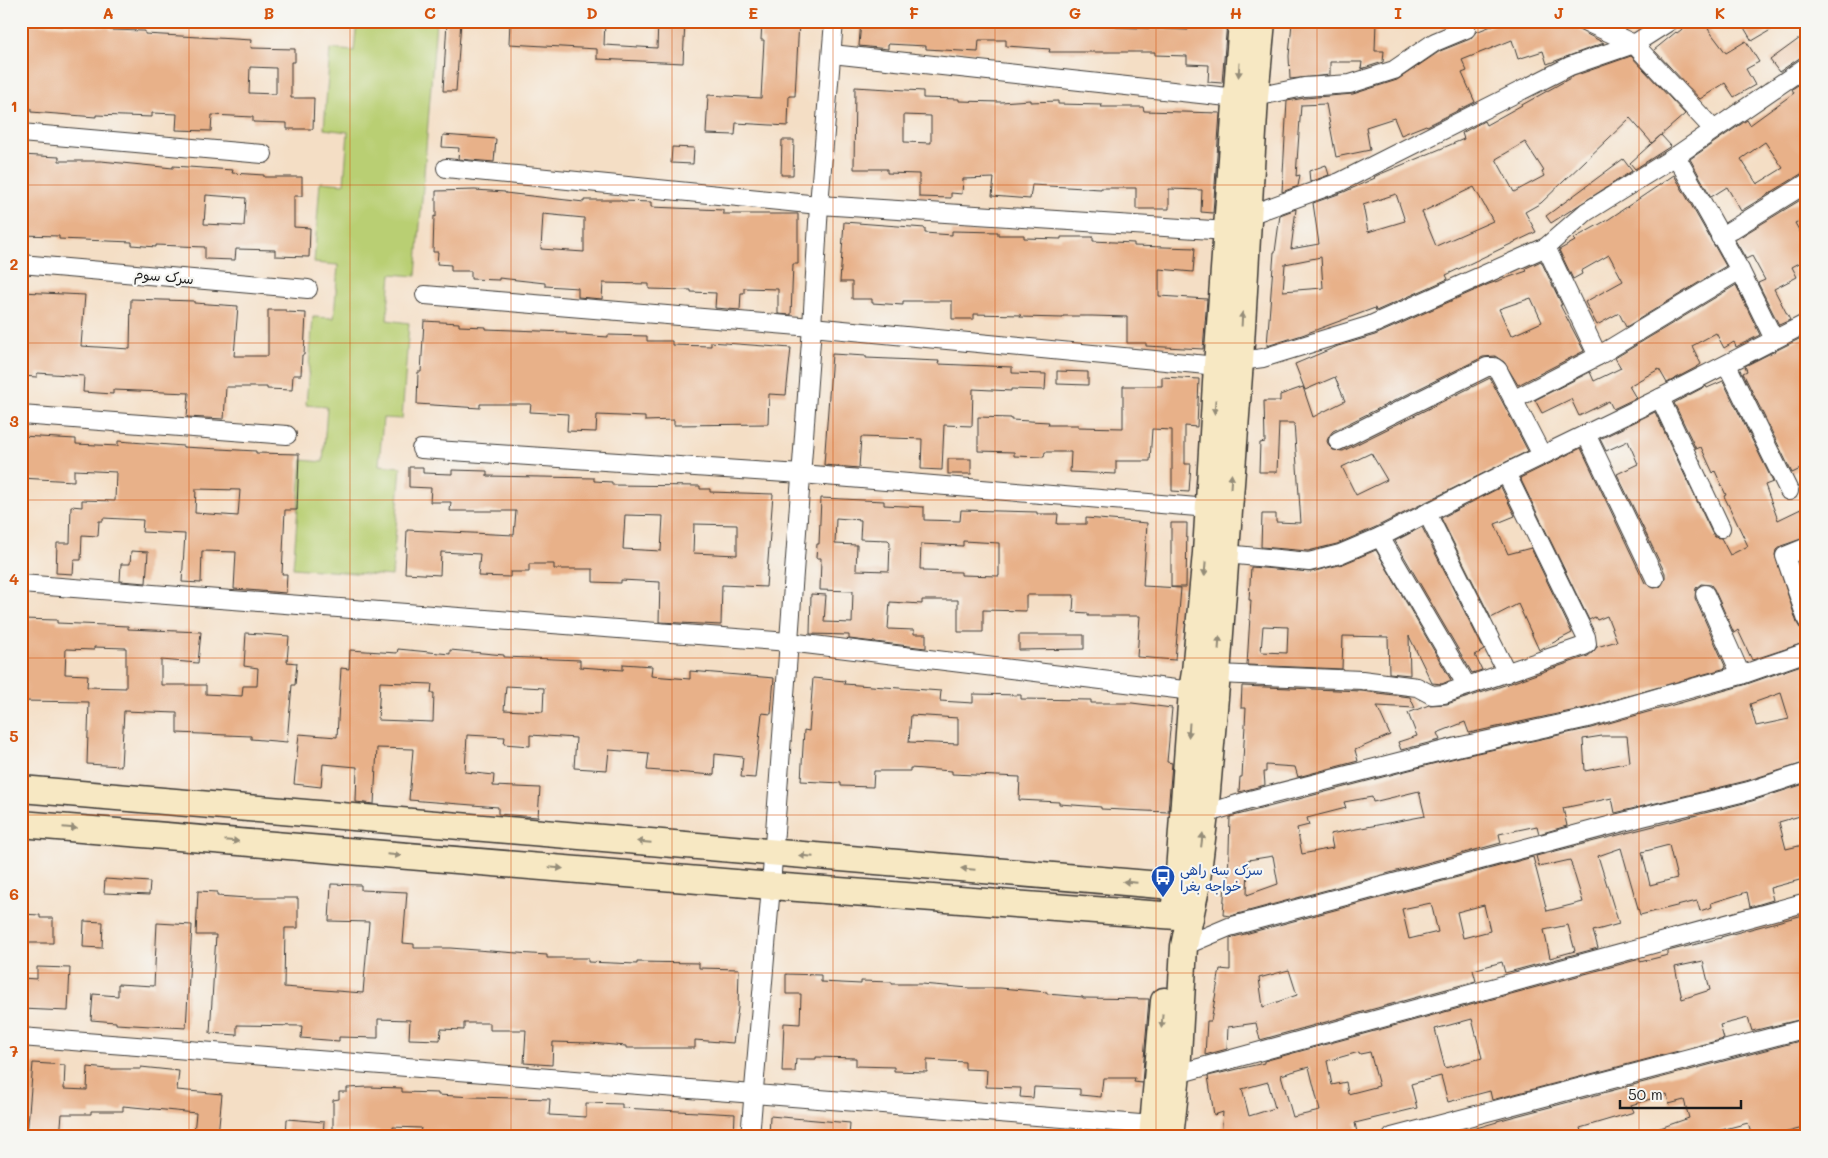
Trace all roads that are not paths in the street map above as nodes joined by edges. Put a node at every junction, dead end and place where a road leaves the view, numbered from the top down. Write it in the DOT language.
graph roads {
  1 [pos="834,21"];
  2 [pos="1242,21"];
  3 [pos="1262,21"];
  4 [pos="1465,21"];
  5 [pos="1584,21"];
  6 [pos="1670,21"];
  7 [pos="1634,44"];
  8 [pos="832,54"];
  9 [pos="1807,66"];
  10 [pos="1246,98"];
  11 [pos="1713,129"];
  12 [pos="21,133"];
  13 [pos="263,154"];
  14 [pos="1676,156"];
  15 [pos="446,168"];
  16 [pos="1807,183"];
  17 [pos="819,205"];
  18 [pos="1248,215"];
  19 [pos="1228,232"];
  20 [pos="1720,237"];
  21 [pos="1546,247"];
  22 [pos="21,264"];
  23 [pos="1740,270"];
  24 [pos="308,289"];
  25 [pos="425,295"];
  26 [pos="1807,323"];
  27 [pos="812,327"];
  28 [pos="1774,339"];
  29 [pos="1598,356"];
  30 [pos="1229,363"];
  31 [pos="1727,365"];
  32 [pos="1660,398"];
  33 [pos="1513,400"];
  34 [pos="21,415"];
  35 [pos="1586,434"];
  36 [pos="287,436"];
  37 [pos="1338,441"];
  38 [pos="421,449"];
  39 [pos="1542,455"];
  40 [pos="1506,473"];
  41 [pos="801,474"];
  42 [pos="1789,491"];
  43 [pos="1208,508"];
  44 [pos="1427,513"];
  45 [pos="1721,528"];
  46 [pos="1380,538"];
  47 [pos="1807,547"];
  48 [pos="1226,554"];
  49 [pos="1655,578"];
  50 [pos="21,584"];
  51 [pos="1705,594"];
  52 [pos="1807,620"];
  53 [pos="789,642"];
  54 [pos="1807,652"];
  55 [pos="1507,672"];
  56 [pos="1217,674"];
  57 [pos="1741,676"];
  58 [pos="1467,686"];
  59 [pos="1192,691"];
  60 [pos="1807,772"];
  61 [pos="21,789"];
  62 [pos="123,798"];
  63 [pos="187,804"];
  64 [pos="1205,814"];
  65 [pos="21,824"];
  66 [pos="121,832"];
  67 [pos="185,837"];
  68 [pos="774,853"];
  69 [pos="771,886"];
  70 [pos="1187,887"];
  71 [pos="1807,902"];
  72 [pos="1181,916"];
  73 [pos="1184,946"];
  74 [pos="1807,1028"];
  75 [pos="21,1037"];
  76 [pos="1177,1074"];
  77 [pos="754,1093"];
  78 [pos="1158,1133"];
  79 [pos="750,1137"];
  80 [pos="1392,1137"];
  1 -- 8 [label="street"];
  2 -- 10 [label="main road, one-way"];
  3 -- 10 [label="main road"];
  4 -- 10 [label="street"];
  5 -- 7 [label="street"];
  6 -- 7 [label="street"];
  7 -- 11 [label="street"];
  7 -- 18 [label="street"];
  8 -- 10 [label="street"];
  8 -- 17 [label="street"];
  9 -- 11 [label="street"];
  10 -- 18 [label="main road"];
  10 -- 19 [label="main road"];
  11 -- 14 [label="street"];
  12 -- 13 [label="street"];
  14 -- 20 [label="street"];
  14 -- 21 [label="street"];
  15 -- 17 [label="street"];
  16 -- 20 [label="street"];
  17 -- 19 [label="street"];
  17 -- 27 [label="street"];
  30 -- 18 [label="main road, one-way"];
  19 -- 30 [label="main road"];
  20 -- 23 [label="street"];
  21 -- 29 [label="street"];
  21 -- 30 [label="street"];
  22 -- 24 [label="street, سرک سوم"];
  23 -- 28 [label="street"];
  23 -- 29 [label="street"];
  25 -- 27 [label="street"];
  26 -- 28 [label="street"];
  27 -- 30 [label="street"];
  27 -- 41 [label="street"];
  28 -- 31 [label="street"];
  29 -- 33 [label="street"];
  30 -- 43 [label="main road, one-way"];
  48 -- 30 [label="main road, one-way"];
  31 -- 32 [label="street"];
  31 -- 42 [label="street"];
  32 -- 35 [label="street"];
  32 -- 45 [label="street"];
  33 -- 37 [label="street"];
  33 -- 39 [label="street"];
  34 -- 36 [label="street"];
  35 -- 39 [label="street"];
  35 -- 49 [label="street"];
  38 -- 41 [label="street"];
  39 -- 40 [label="street"];
  40 -- 44 [label="street"];
  40 -- 55 [label="street"];
  41 -- 43 [label="street"];
  41 -- 53 [label="street"];
  43 -- 59 [label="main road, one-way"];
  44 -- 46 [label="street"];
  44 -- 55 [label="street"];
  46 -- 48 [label="street"];
  46 -- 58 [label="street"];
  47 -- 52 [label="street"];
  56 -- 48 [label="main road, one-way"];
  50 -- 53 [label="street"];
  51 -- 57 [label="street"];
  53 -- 59 [label="street"];
  53 -- 68 [label="street"];
  54 -- 57 [label="street"];
  55 -- 58 [label="street"];
  56 -- 58 [label="street"];
  56 -- 64 [label="main road"];
  57 -- 64 [label="street"];
  59 -- 70 [label="main road, one-way"];
  60 -- 73 [label="street"];
  61 -- 62 [label="main road"];
  62 -- 63 [label="main road"];
  62 -- 66 [label="main road"];
  63 -- 67 [label="main road"];
  68 -- 63 [label="main road, one-way"];
  70 -- 64 [label="main road, one-way"];
  65 -- 66 [label="main road, one-way"];
  66 -- 67 [label="main road"];
  67 -- 69 [label="main road, one-way"];
  68 -- 69 [label="street"];
  70 -- 68 [label="main road, one-way"];
  69 -- 72 [label="main road"];
  69 -- 77 [label="street"];
  70 -- 72 [label="main road"];
  71 -- 76 [label="street"];
  72 -- 73 [label="main road"];
  72 -- 78 [label="main road, one-way"];
  73 -- 76 [label="main road"];
  74 -- 80 [label="street"];
  75 -- 77 [label="street"];
  76 -- 78 [label="main road"];
  77 -- 78 [label="street"];
  77 -- 79 [label="street"];
}
